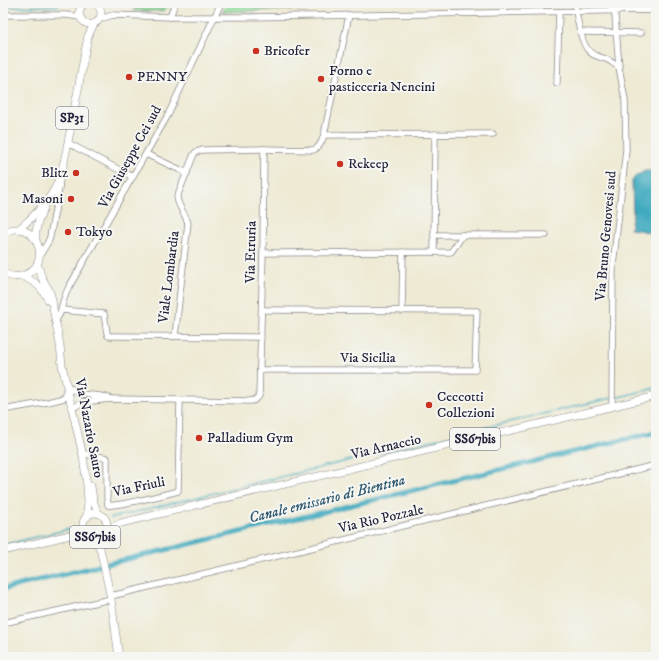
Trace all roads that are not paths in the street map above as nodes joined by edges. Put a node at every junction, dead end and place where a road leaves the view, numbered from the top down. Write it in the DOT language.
graph roads {
  1 [pos="86,3"];
  2 [pos="175,3"];
  3 [pos="221,3"];
  4 [pos="575,3"];
  5 [pos="614,3"];
  6 [pos="98,6"];
  7 [pos="80,8"];
  8 [pos="616,10"];
  9 [pos="656,10"];
  10 [pos="576,11"];
  11 [pos="559,12"];
  12 [pos="3,15"];
  13 [pos="66,15"];
  14 [pos="113,15"];
  15 [pos="348,15"];
  16 [pos="80,17"];
  17 [pos="170,17"];
  18 [pos="214,17"];
  19 [pos="97,21"];
  20 [pos="86,23"];
  21 [pos="580,32"];
  22 [pos="616,33"];
  23 [pos="642,33"];
  24 [pos="88,36"];
  25 [pos="619,67"];
  26 [pos="557,83"];
  27 [pos="435,134"];
  28 [pos="492,134"];
  29 [pos="324,135"];
  30 [pos="68,143"];
  31 [pos="264,149"];
  32 [pos="146,154"];
  33 [pos="187,173"];
  34 [pos="133,177"];
  35 [pos="60,178"];
  36 [pos="50,197"];
  37 [pos="19,229"];
  38 [pos="3,233"];
  39 [pos="434,235"];
  40 [pos="463,235"];
  41 [pos="546,235"];
  42 [pos="36,239"];
  43 [pos="263,252"];
  44 [pos="403,252"];
  45 [pos="434,252"];
  46 [pos="40,255"];
  47 [pos="37,264"];
  48 [pos="3,273"];
  49 [pos="22,276"];
  50 [pos="52,308"];
  51 [pos="62,310"];
  52 [pos="262,310"];
  53 [pos="402,311"];
  54 [pos="55,320"];
  55 [pos="175,336"];
  56 [pos="261,337"];
  57 [pos="60,345"];
  58 [pos="261,370"];
  59 [pos="64,374"];
  60 [pos="71,388"];
  61 [pos="656,396"];
  62 [pos="111,399"];
  63 [pos="180,401"];
  64 [pos="612,401"];
  65 [pos="48,402"];
  66 [pos="74,407"];
  67 [pos="3,410"];
  68 [pos="85,454"];
  69 [pos="656,465"];
  70 [pos="98,513"];
  71 [pos="87,517"];
  72 [pos="107,521"];
  73 [pos="121,523"];
  74 [pos="84,526"];
  75 [pos="104,532"];
  76 [pos="70,535"];
  77 [pos="90,535"];
  78 [pos="100,550"];
  79 [pos="3,551"];
  80 [pos="111,597"];
  81 [pos="3,623"];
  82 [pos="119,657"];
  1 -- 7 [label="main road"];
  2 -- 17 [label="street"];
  3 -- 18 [label="street, Via Giuseppe Cei sud"];
  4 -- 10 [label="street"];
  5 -- 8 [label="street"];
  6 -- 14 [label="street"];
  6 -- 19 [label="main road, SP31"];
  7 -- 13 [label="street"];
  7 -- 16 [label="main road"];
  8 -- 9 [label="street"];
  8 -- 10 [label="street"];
  8 -- 22 [label="street, Via Bruno Genovesi sud"];
  10 -- 11 [label="street"];
  10 -- 21 [label="street"];
  11 -- 15 [label="street"];
  11 -- 26 [label="street"];
  12 -- 13 [label="street"];
  13 -- 16 [label="street"];
  14 -- 17 [label="street"];
  14 -- 19 [label="street"];
  15 -- 18 [label="street"];
  15 -- 29 [label="street"];
  16 -- 20 [label="main road"];
  17 -- 18 [label="street"];
  18 -- 32 [label="street, Via Giuseppe Cei sud"];
  19 -- 20 [label="main road"];
  19 -- 24 [label="main road, SP31"];
  20 -- 24 [label="main road, SP31"];
  21 -- 22 [label="street"];
  21 -- 25 [label="street"];
  22 -- 23 [label="street"];
  22 -- 25 [label="street, Via Bruno Genovesi sud"];
  24 -- 30 [label="main road, SP31"];
  25 -- 64 [label="street, Via Bruno Genovesi sud"];
  27 -- 28 [label="street"];
  27 -- 29 [label="street"];
  27 -- 39 [label="street"];
  29 -- 31 [label="street"];
  30 -- 34 [label="street"];
  30 -- 35 [label="main road, SP31"];
  31 -- 33 [label="street, Viale Lombardia"];
  31 -- 43 [label="street, Via Etruria"];
  32 -- 33 [label="street"];
  32 -- 34 [label="street, Via Giuseppe Cei sud"];
  33 -- 55 [label="street, Viale Lombardia"];
  34 -- 51 [label="street, Via Giuseppe Cei sud"];
  35 -- 36 [label="main road, SP31"];
  35 -- 46 [label="street"];
  36 -- 37 [label="main road, SP31"];
  36 -- 42 [label="main road"];
  37 -- 38 [label="main road, SP31"];
  37 -- 42 [label="main road"];
  39 -- 40 [label="street"];
  39 -- 45 [label="street"];
  40 -- 41 [label="street"];
  40 -- 45 [label="street"];
  42 -- 46 [label="main road"];
  43 -- 44 [label="street"];
  43 -- 52 [label="street, Via Etruria"];
  44 -- 45 [label="street"];
  44 -- 53 [label="street"];
  46 -- 47 [label="main road"];
  47 -- 49 [label="main road"];
  47 -- 50 [label="main road, Via Nazario Sauro"];
  48 -- 49 [label="main road, Via Nazario Sauro"];
  49 -- 50 [label="main road, Via Nazario Sauro"];
  50 -- 54 [label="main road, Via Nazario Sauro"];
  51 -- 54 [label="street, Via Giuseppe Cei sud"];
  51 -- 55 [label="street"];
  52 -- 53 [label="street"];
  52 -- 56 [label="street, Via Etruria"];
  53 -- 58 [label="street, Via Sicilia"];
  54 -- 57 [label="main road, Via Nazario Sauro"];
  55 -- 56 [label="street"];
  56 -- 58 [label="street, Via Etruria"];
  57 -- 59 [label="main road, Via Nazario Sauro"];
  57 -- 60 [label="main road, Via Nazario Sauro"];
  58 -- 63 [label="street, Via Etruria"];
  59 -- 65 [label="street"];
  59 -- 66 [label="main road, Via Nazario Sauro"];
  60 -- 62 [label="street, Via Etruria"];
  60 -- 66 [label="main road, Via Nazario Sauro"];
  61 -- 64 [label="main road, Via Arnaccio / SS67bis"];
  62 -- 63 [label="street, Via Etruria"];
  62 -- 66 [label="street, Via Etruria"];
  63 -- 68 [label="street, Via Friuli"];
  64 -- 73 [label="main road, Via Arnaccio / SS67bis"];
  65 -- 66 [label="street"];
  65 -- 67 [label="street"];
  66 -- 68 [label="main road, Via Nazario Sauro"];
  66 -- 71 [label="main road, Via Nazario Sauro"];
  68 -- 70 [label="main road, Via Nazario Sauro"];
  69 -- 80 [label="street, Via Rio Pozzale"];
  70 -- 71 [label="main road, SS67bis"];
  70 -- 72 [label="main road, SS67bis"];
  71 -- 74 [label="main road, SS67bis"];
  72 -- 73 [label="main road, Via Arnaccio / SS67bis"];
  72 -- 75 [label="main road, SS67bis"];
  73 -- 75 [label="main road, Via Arnaccio / SS67bis"];
  74 -- 76 [label="main road, SS67bis"];
  74 -- 77 [label="main road, SS67bis"];
  75 -- 77 [label="main road, SS67bis"];
  75 -- 78 [label="main road"];
  76 -- 77 [label="main road, SS67bis"];
  76 -- 79 [label="main road, SS67bis"];
  77 -- 78 [label="main road"];
  78 -- 80 [label="main road"];
  80 -- 81 [label="street, Via Rio Pozzale"];
  80 -- 82 [label="main road"];
}
